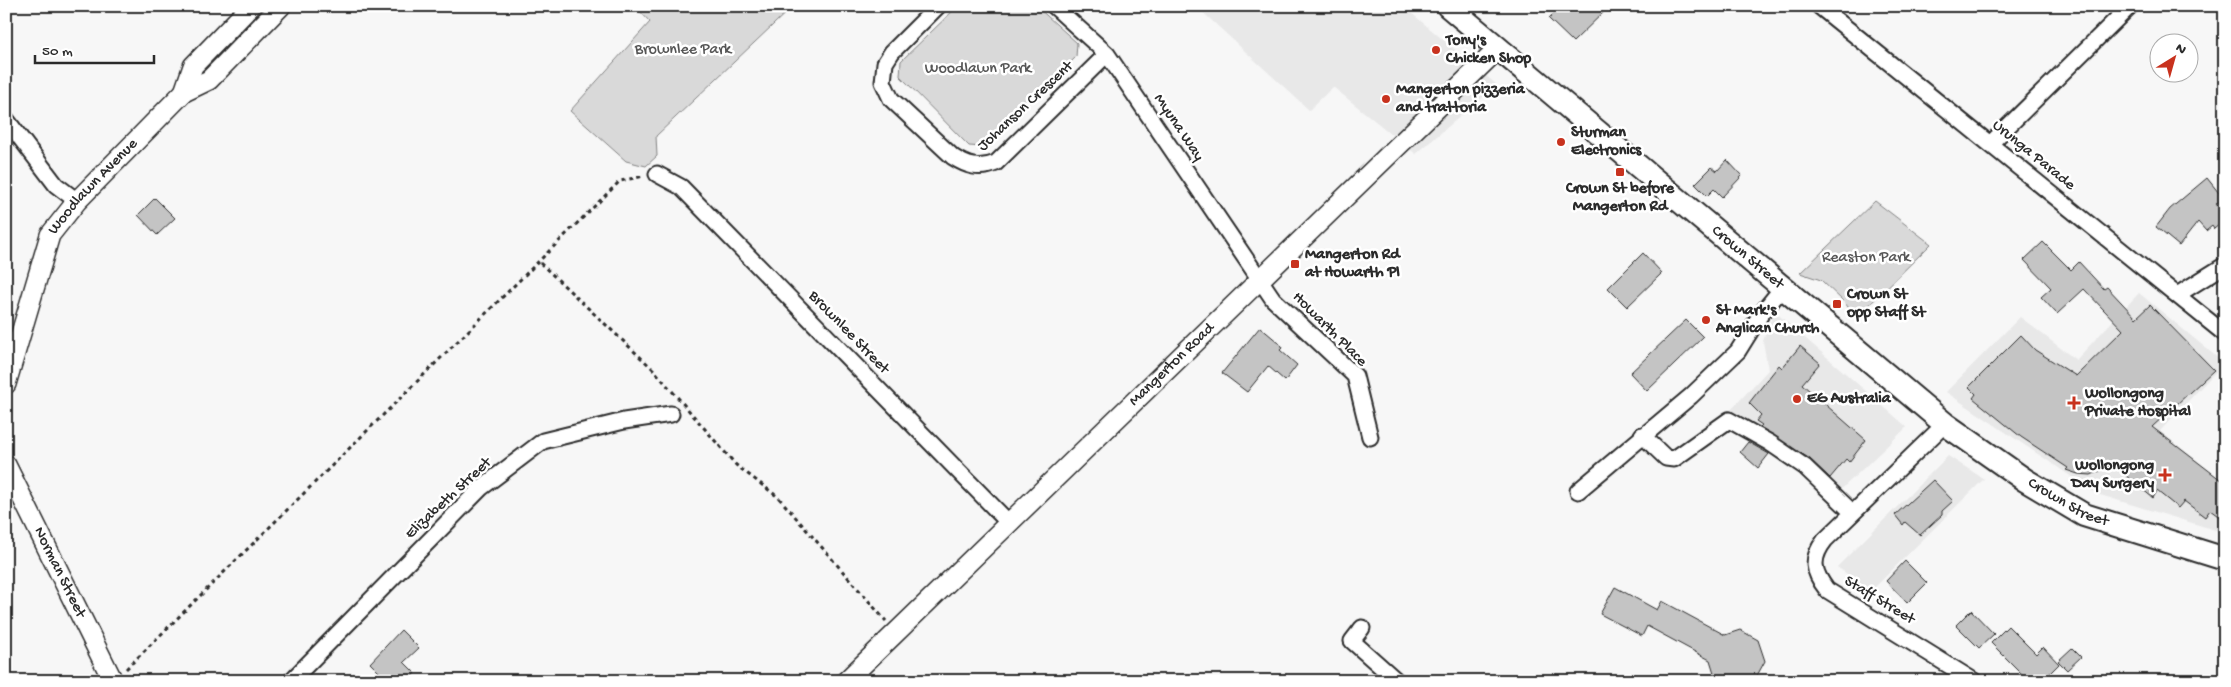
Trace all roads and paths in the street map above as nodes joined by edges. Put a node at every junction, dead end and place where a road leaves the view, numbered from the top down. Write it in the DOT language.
graph roads {
  1 [pos="251,6"];
  2 [pos="281,6"];
  3 [pos="938,6"];
  4 [pos="1054,6"];
  5 [pos="1448,6"];
  6 [pos="1819,6"];
  7 [pos="2130,6"];
  8 [pos="1498,48"];
  9 [pos="1108,54"];
  10 [pos="184,92"];
  11 [pos="6,119"];
  12 [pos="1990,144"];
  13 [pos="657,174"];
  14 [pos="77,200"];
  15 [pos="540,263"];
  16 [pos="2225,265"];
  17 [pos="1261,281"];
  18 [pos="1783,287"];
  19 [pos="2177,295"];
  20 [pos="2225,334"];
  21 [pos="6,384"];
  22 [pos="671,414"];
  23 [pos="1945,424"];
  24 [pos="1642,435"];
  25 [pos="1370,437"];
  26 [pos="6,465"];
  27 [pos="1578,491"];
  28 [pos="1853,513"];
  29 [pos="1009,523"];
  30 [pos="2225,559"];
  31 [pos="1362,628"];
  32 [pos="896,632"];
  33 [pos="117,677"];
  34 [pos="291,681"];
  35 [pos="846,681"];
  36 [pos="1397,681"];
  37 [pos="1974,681"];
  1 -- 10 [label="street, Woodlawn Avenue"];
  2 -- 10 [label="street, Woodlawn Avenue"];
  3 -- 9 [label="street, Johanson Crescent"];
  4 -- 9 [label="street, Myuna Way"];
  5 -- 8 [label="main road, Crown Street"];
  6 -- 12 [label="street, Urunga Parade"];
  7 -- 12 [label="street"];
  8 -- 17 [label="street, Mangerton Road"];
  8 -- 18 [label="main road, Crown Street"];
  9 -- 17 [label="street, Myuna Way"];
  10 -- 14 [label="street, Woodlawn Avenue"];
  11 -- 14 [label="street"];
  12 -- 19 [label="street, Urunga Parade"];
  13 -- 15 [label="path"];
  13 -- 29 [label="street, Brownlee Street"];
  14 -- 21 [label="street, Woodlawn Avenue"];
  15 -- 32 [label="path"];
  15 -- 33 [label="path"];
  16 -- 19 [label="street"];
  17 -- 25 [label="street, Howarth Place"];
  17 -- 29 [label="street, Mangerton Road"];
  18 -- 23 [label="main road, Crown Street"];
  18 -- 24 [label="street"];
  19 -- 20 [label="street, Urunga Parade"];
  22 -- 34 [label="street, Elizabeth Street"];
  23 -- 28 [label="street, Staff Street"];
  23 -- 30 [label="main road, Crown Street"];
  24 -- 27 [label="street"];
  24 -- 28 [label="street"];
  26 -- 33 [label="street, Norman Street"];
  28 -- 37 [label="street, Staff Street"];
  29 -- 32 [label="street, Mangerton Road"];
  31 -- 36 [label="street"];
  32 -- 35 [label="street, Mangerton Road"];
}
